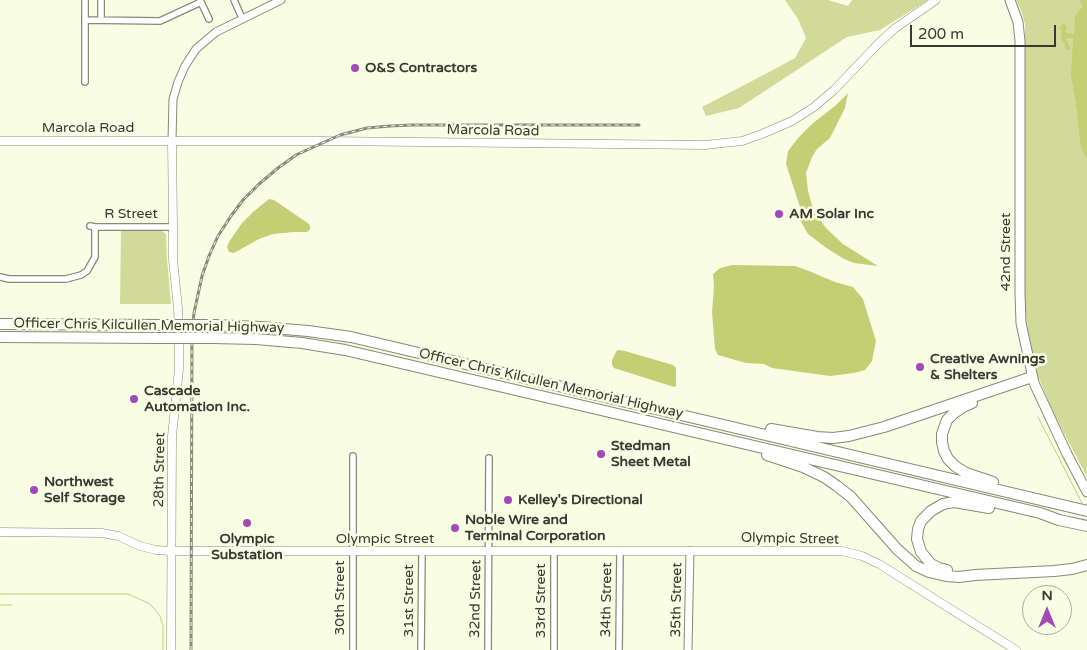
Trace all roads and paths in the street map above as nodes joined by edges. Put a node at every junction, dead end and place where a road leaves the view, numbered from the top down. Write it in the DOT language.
graph roads {
  1 [pos="85,0"];
  2 [pos="101,0"];
  3 [pos="234,0"];
  4 [pos="280,0"];
  5 [pos="936,0"];
  6 [pos="1010,0"];
  7 [pos="200,1"];
  8 [pos="242,18"];
  9 [pos="209,19"];
  10 [pos="85,20"];
  11 [pos="101,20"];
  12 [pos="85,82"];
  13 [pos="0,140"];
  14 [pos="172,141"];
  15 [pos="173,227"];
  16 [pos="0,278"];
  17 [pos="0,324"];
  18 [pos="0,338"];
  19 [pos="1033,380"];
  20 [pos="687,416"];
  21 [pos="703,434"];
  22 [pos="352,456"];
  23 [pos="489,458"];
  24 [pos="1087,492"];
  25 [pos="1036,498"];
  26 [pos="1087,511"];
  27 [pos="1059,520"];
  28 [pos="1087,526"];
  29 [pos="0,532"];
  30 [pos="422,551"];
  31 [pos="489,551"];
  32 [pos="554,551"];
  33 [pos="620,551"];
  34 [pos="690,551"];
  35 [pos="172,552"];
  36 [pos="353,552"];
  37 [pos="1087,565"];
  38 [pos="975,575"];
  39 [pos="171,650"];
  40 [pos="353,650"];
  41 [pos="421,650"];
  42 [pos="488,650"];
  43 [pos="554,650"];
  44 [pos="619,650"];
  45 [pos="688,650"];
  46 [pos="1016,650"];
  1 -- 10 [label="street"];
  2 -- 11 [label="street"];
  3 -- 8 [label="street"];
  4 -- 8 [label="street"];
  5 -- 14 [label="main road, Marcola Road"];
  6 -- 19 [label="main road, 42nd Street"];
  7 -- 9 [label="street"];
  7 -- 11 [label="street"];
  8 -- 14 [label="street"];
  10 -- 11 [label="street"];
  10 -- 12 [label="street"];
  13 -- 14 [label="main road, Marcola Road"];
  14 -- 15 [label="main road, 28th Street"];
  15 -- 16 [label="street, R Street"];
  15 -- 35 [label="main road, 28th Street"];
  17 -- 20 [label="highway, Officer Chris Kilcullen Memorial Highway, bridge"];
  18 -- 21 [label="highway, Officer Chris Kilcullen Memorial Highway, bridge"];
  19 -- 20 [label="highway"];
  19 -- 24 [label="main road, 42nd Street"];
  19 -- 25 [label="highway"];
  20 -- 25 [label="highway, Officer Chris Kilcullen Memorial Highway"];
  21 -- 27 [label="highway, Officer Chris Kilcullen Memorial Highway"];
  21 -- 38 [label="highway"];
  22 -- 36 [label="street, 30th Street"];
  23 -- 31 [label="street, 32nd Street"];
  25 -- 26 [label="highway, Officer Chris Kilcullen Memorial Highway"];
  27 -- 28 [label="highway, Officer Chris Kilcullen Memorial Highway"];
  27 -- 38 [label="highway"];
  29 -- 35 [label="main road, Olympic Street"];
  30 -- 31 [label="main road, Olympic Street"];
  30 -- 36 [label="main road, Olympic Street"];
  30 -- 41 [label="street, 31st Street"];
  31 -- 32 [label="main road, Olympic Street"];
  31 -- 42 [label="street, 32nd Street"];
  32 -- 33 [label="main road, Olympic Street"];
  32 -- 43 [label="street, 33rd Street"];
  33 -- 34 [label="main road, Olympic Street"];
  33 -- 44 [label="street, 34th Street"];
  34 -- 45 [label="street, 35th Street"];
  34 -- 46 [label="main road, Olympic Street"];
  35 -- 36 [label="main road, Olympic Street"];
  35 -- 39 [label="main road, 28th Street"];
  36 -- 40 [label="street, 30th Street"];
  37 -- 38 [label="highway"];
}
